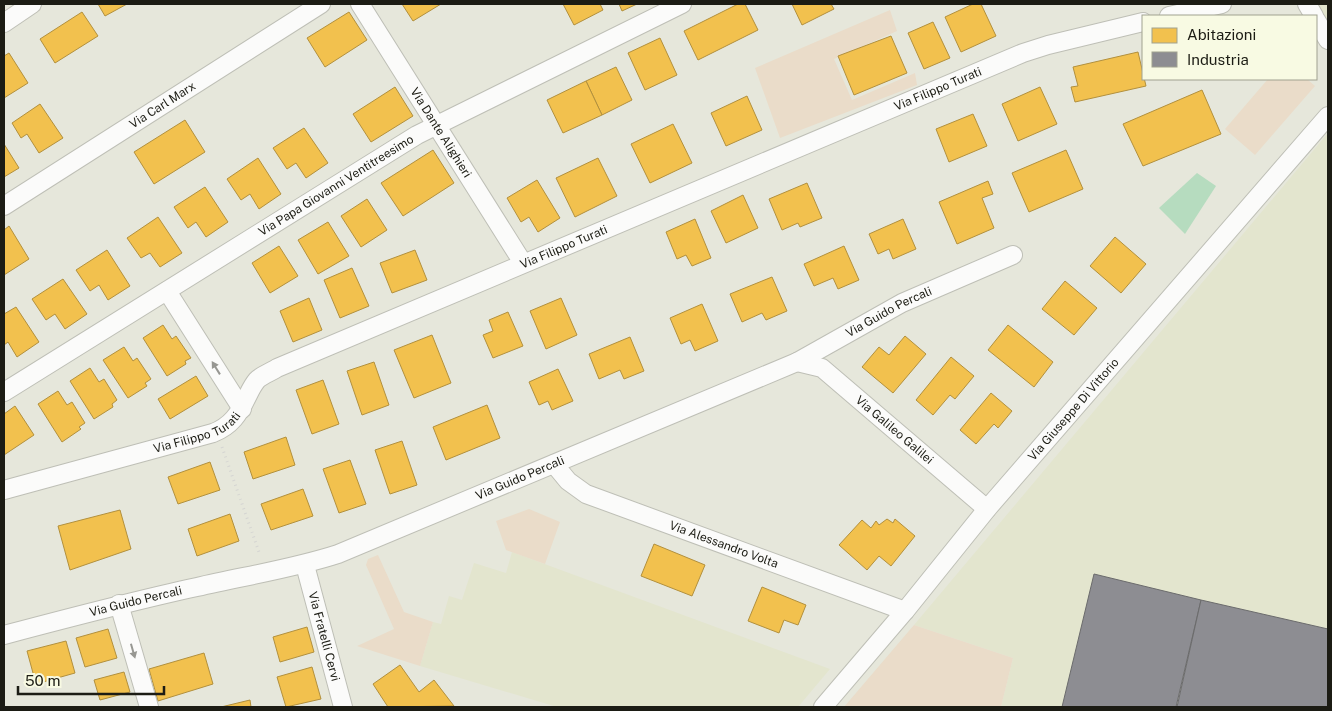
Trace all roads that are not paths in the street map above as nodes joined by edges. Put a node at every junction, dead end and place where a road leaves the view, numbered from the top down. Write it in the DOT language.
graph roads {
  1 [pos="32,4"];
  2 [pos="321,4"];
  3 [pos="360,4"];
  4 [pos="682,4"];
  5 [pos="1222,4"];
  6 [pos="1307,4"];
  7 [pos="1173,15"];
  8 [pos="1313,15"];
  9 [pos="1142,22"];
  10 [pos="1317,22"];
  11 [pos="4,23"];
  12 [pos="1328,40"];
  13 [pos="1328,116"];
  14 [pos="436,125"];
  15 [pos="4,206"];
  16 [pos="1013,256"];
  17 [pos="523,263"];
  18 [pos="167,291"];
  19 [pos="797,362"];
  20 [pos="4,392"];
  21 [pos="242,409"];
  22 [pos="554,464"];
  23 [pos="4,490"];
  24 [pos="987,509"];
  25 [pos="305,565"];
  26 [pos="119,604"];
  27 [pos="905,611"];
  28 [pos="4,635"];
  29 [pos="149,707"];
  30 [pos="343,707"];
  31 [pos="823,707"];
  1 -- 11 [label="street"];
  2 -- 15 [label="street, Via Carl Marx"];
  3 -- 14 [label="street, Via Dante Alighieri"];
  4 -- 14 [label="street, Via Papa Giovanni Ventitreesimo"];
  5 -- 7 [label="street"];
  6 -- 8 [label="street"];
  9 -- 17 [label="street, Via Filippo Turati"];
  10 -- 12 [label="street"];
  13 -- 24 [label="street, Via Giuseppe Di Vittorio"];
  14 -- 17 [label="street, Via Dante Alighieri"];
  14 -- 18 [label="street, Via Papa Giovanni Ventitreesimo"];
  16 -- 19 [label="street, Via Guido Percali"];
  17 -- 21 [label="street, Via Filippo Turati"];
  18 -- 20 [label="street, Via Papa Giovanni Ventitreesimo"];
  21 -- 18 [label="street, one-way"];
  19 -- 22 [label="street, Via Guido Percali"];
  19 -- 24 [label="street, Via Galileo Galilei"];
  21 -- 23 [label="street, Via Filippo Turati"];
  22 -- 25 [label="street, Via Guido Percali"];
  22 -- 27 [label="street, Via Alessandro Volta"];
  24 -- 27 [label="street, Via Giuseppe Di Vittorio"];
  25 -- 26 [label="street, Via Guido Percali"];
  25 -- 30 [label="street, Via Fratelli Cervi"];
  26 -- 28 [label="street, Via Guido Percali"];
  26 -- 29 [label="street, one-way"];
  27 -- 31 [label="street, Via Giuseppe Di Vittorio"];
}
